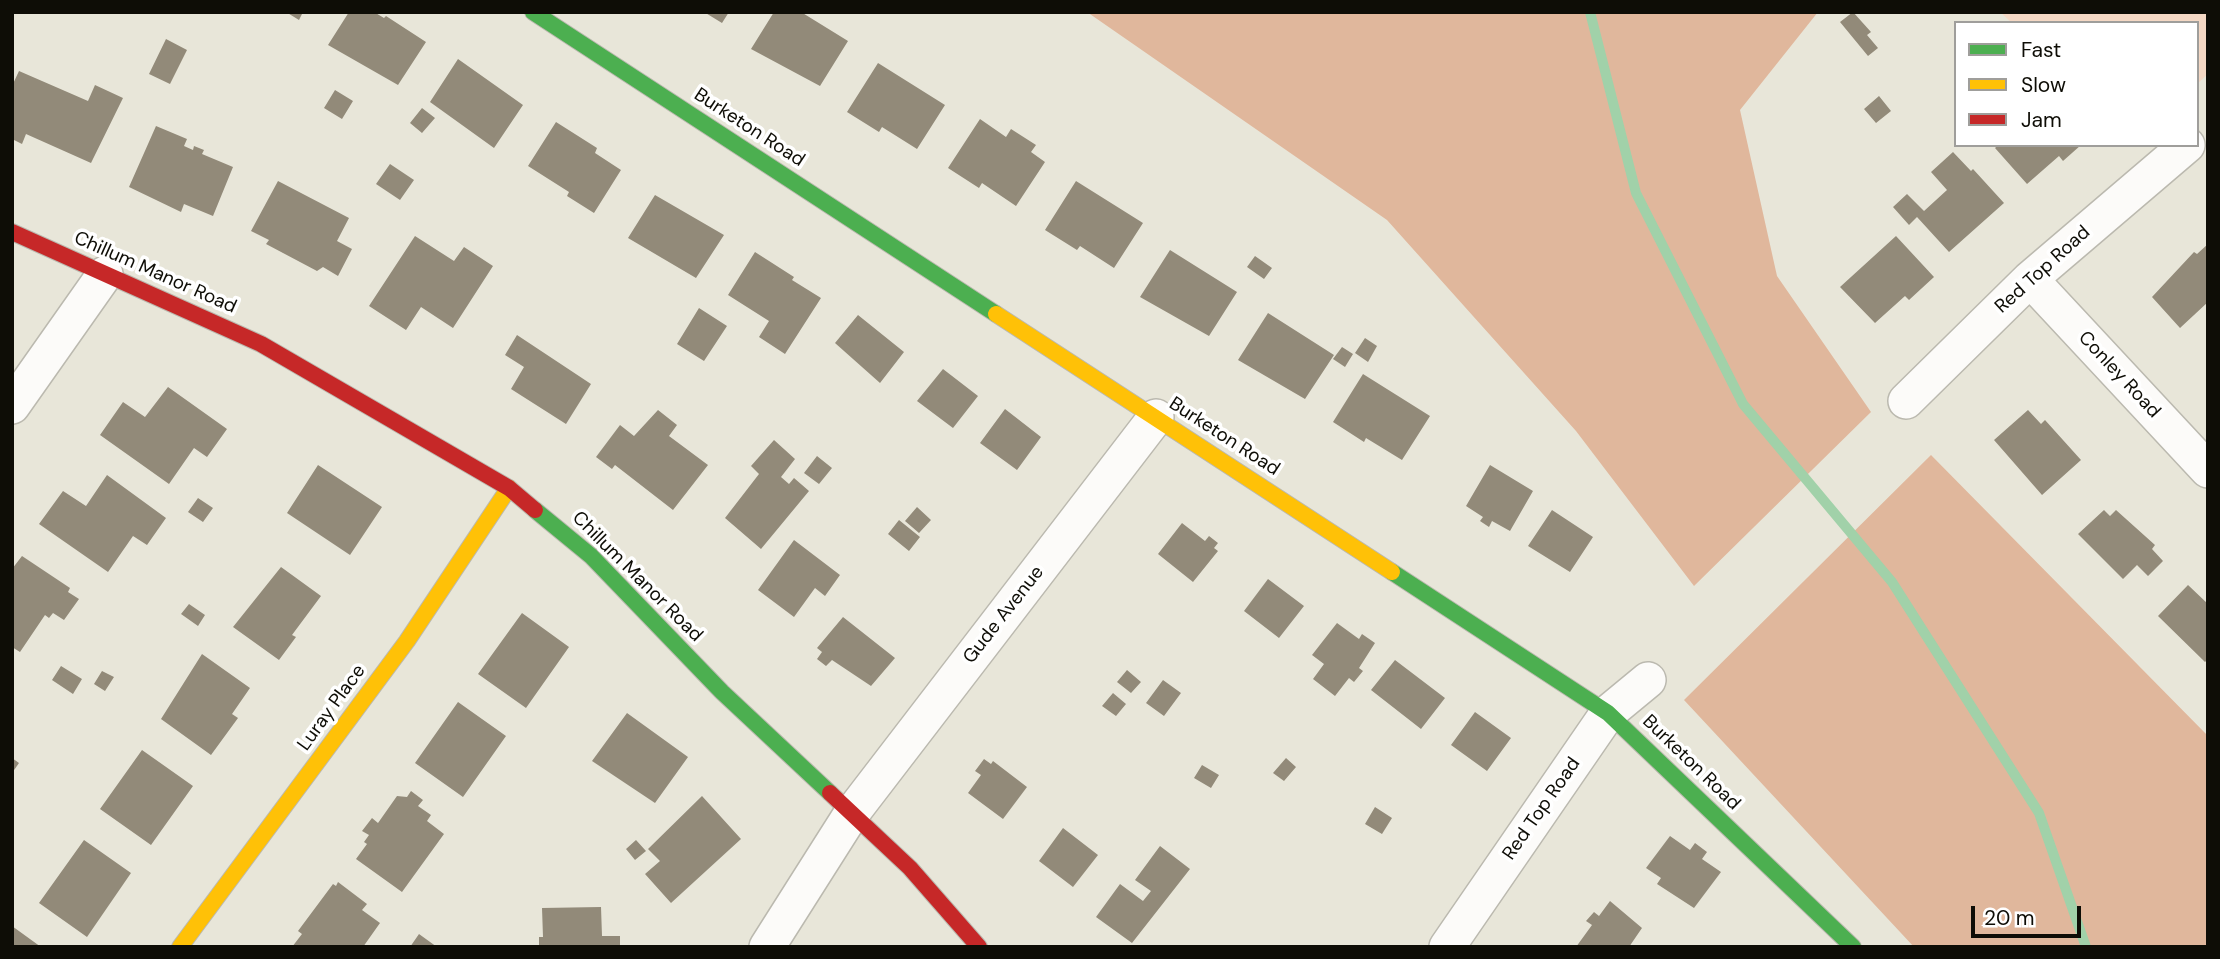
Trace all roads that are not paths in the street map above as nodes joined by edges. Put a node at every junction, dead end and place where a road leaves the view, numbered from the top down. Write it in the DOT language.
graph roads {
  1 [pos="533,12"];
  2 [pos="2185,147"];
  3 [pos="12,232"];
  4 [pos="104,274"];
  5 [pos="2030,279"];
  6 [pos="1906,401"];
  7 [pos="12,406"];
  8 [pos="1156,417"];
  9 [pos="2208,470"];
  10 [pos="509,488"];
  11 [pos="1648,680"];
  12 [pos="1608,713"];
  13 [pos="852,813"];
  14 [pos="180,947"];
  15 [pos="767,947"];
  16 [pos="979,947"];
  17 [pos="1447,947"];
  18 [pos="1853,947"];
  1 -- 8 [label="street, Burketon Road"];
  2 -- 5 [label="street, Red Top Road"];
  3 -- 4 [label="street, Chillum Manor Road"];
  4 -- 7 [label="street"];
  4 -- 10 [label="street, Chillum Manor Road"];
  5 -- 6 [label="street, Red Top Road"];
  5 -- 9 [label="street, Conley Road"];
  8 -- 12 [label="street, Burketon Road"];
  8 -- 13 [label="street, Gude Avenue"];
  10 -- 13 [label="street, Chillum Manor Road"];
  10 -- 14 [label="street, Luray Place"];
  11 -- 12 [label="street, Red Top Road"];
  12 -- 17 [label="street, Red Top Road"];
  12 -- 18 [label="street, Burketon Road"];
  13 -- 15 [label="street, Gude Avenue"];
  13 -- 16 [label="street, Chillum Manor Road"];
}
